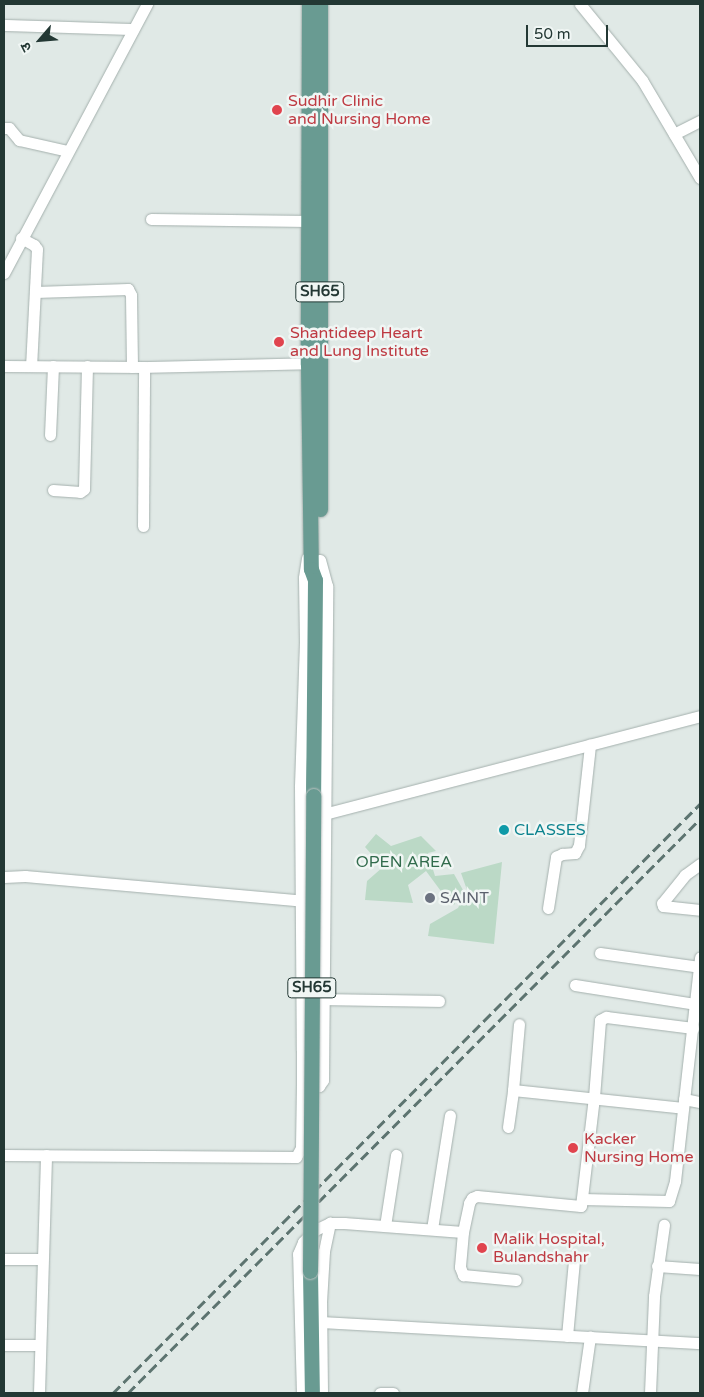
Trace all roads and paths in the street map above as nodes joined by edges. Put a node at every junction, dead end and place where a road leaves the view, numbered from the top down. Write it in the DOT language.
graph roads {
  1 [pos="147,4"];
  2 [pos="309,4"];
  3 [pos="320,4"];
  4 [pos="580,4"];
  5 [pos="4,25"];
  6 [pos="133,29"];
  7 [pos="700,121"];
  8 [pos="4,128"];
  9 [pos="674,134"];
  10 [pos="68,151"];
  11 [pos="700,178"];
  12 [pos="151,219"];
  13 [pos="309,221"];
  14 [pos="21,238"];
  15 [pos="9,251"];
  16 [pos="4,273"];
  17 [pos="35,292"];
  18 [pos="314,363"];
  19 [pos="4,366"];
  20 [pos="31,366"];
  21 [pos="53,366"];
  22 [pos="87,366"];
  23 [pos="132,366"];
  24 [pos="144,366"];
  25 [pos="50,435"];
  26 [pos="53,490"];
  27 [pos="143,526"];
  28 [pos="315,555"];
  29 [pos="700,716"];
  30 [pos="590,745"];
  31 [pos="324,814"];
  32 [pos="700,864"];
  33 [pos="4,876"];
  34 [pos="300,901"];
  35 [pos="325,903"];
  36 [pos="548,908"];
  37 [pos="700,910"];
  38 [pos="600,953"];
  39 [pos="700,962"];
  40 [pos="575,985"];
  41 [pos="324,999"];
  42 [pos="439,1001"];
  43 [pos="695,1004"];
  44 [pos="520,1024"];
  45 [pos="693,1028"];
  46 [pos="302,1082"];
  47 [pos="512,1090"];
  48 [pos="594,1097"];
  49 [pos="700,1102"];
  50 [pos="684,1104"];
  51 [pos="450,1116"];
  52 [pos="508,1127"];
  53 [pos="4,1155"];
  54 [pos="46,1155"];
  55 [pos="396,1155"];
  56 [pos="582,1199"];
  57 [pos="330,1223"];
  58 [pos="664,1225"];
  59 [pos="385,1226"];
  60 [pos="432,1230"];
  61 [pos="463,1232"];
  62 [pos="4,1259"];
  63 [pos="42,1260"];
  64 [pos="574,1260"];
  65 [pos="657,1266"];
  66 [pos="700,1269"];
  67 [pos="516,1280"];
  68 [pos="322,1322"];
  69 [pos="567,1336"];
  70 [pos="590,1337"];
  71 [pos="652,1340"];
  72 [pos="700,1343"];
  73 [pos="4,1345"];
  74 [pos="40,1345"];
  75 [pos="38,1393"];
  76 [pos="302,1393"];
  77 [pos="312,1393"];
  78 [pos="322,1393"];
  79 [pos="380,1393"];
  80 [pos="393,1393"];
  81 [pos="582,1393"];
  82 [pos="650,1393"];
  1 -- 6 [label="street"];
  2 -- 13 [label="main road, SH65"];
  3 -- 18 [label="main road, SH65"];
  4 -- 9 [label="street"];
  5 -- 6 [label="street"];
  6 -- 10 [label="street"];
  7 -- 9 [label="street"];
  8 -- 10 [label="street"];
  9 -- 11 [label="street"];
  10 -- 14 [label="street"];
  12 -- 13 [label="street"];
  13 -- 18 [label="main road, SH65"];
  14 -- 15 [label="street"];
  14 -- 17 [label="street"];
  15 -- 16 [label="street"];
  17 -- 20 [label="street"];
  17 -- 23 [label="street"];
  18 -- 24 [label="street"];
  18 -- 28 [label="main road, SH65"];
  19 -- 20 [label="street"];
  20 -- 21 [label="street"];
  21 -- 22 [label="street"];
  21 -- 25 [label="street"];
  22 -- 23 [label="street"];
  22 -- 26 [label="street"];
  23 -- 24 [label="street"];
  24 -- 27 [label="street"];
  28 -- 31 [label="street"];
  28 -- 34 [label="street"];
  28 -- 77 [label="main road, SH65, bridge"];
  29 -- 30 [label="street"];
  30 -- 31 [label="street"];
  30 -- 36 [label="street"];
  31 -- 35 [label="street"];
  32 -- 37 [label="street"];
  33 -- 34 [label="street"];
  34 -- 35 [label="street"];
  34 -- 46 [label="street"];
  35 -- 41 [label="street"];
  38 -- 39 [label="street"];
  39 -- 43 [label="street"];
  40 -- 43 [label="street"];
  41 -- 42 [label="street"];
  41 -- 46 [label="street"];
  43 -- 45 [label="street"];
  44 -- 47 [label="street"];
  45 -- 48 [label="street"];
  45 -- 50 [label="street"];
  46 -- 54 [label="street"];
  47 -- 48 [label="street"];
  47 -- 52 [label="street"];
  48 -- 50 [label="street"];
  48 -- 56 [label="street"];
  49 -- 50 [label="street"];
  50 -- 56 [label="street"];
  51 -- 60 [label="street"];
  53 -- 54 [label="street"];
  54 -- 63 [label="street"];
  55 -- 59 [label="street"];
  56 -- 61 [label="street"];
  57 -- 59 [label="street"];
  57 -- 68 [label="street"];
  57 -- 76 [label="street"];
  58 -- 65 [label="street"];
  59 -- 60 [label="street"];
  60 -- 61 [label="street"];
  61 -- 67 [label="street"];
  62 -- 63 [label="street"];
  63 -- 74 [label="street"];
  64 -- 69 [label="street"];
  65 -- 66 [label="street"];
  65 -- 71 [label="street"];
  68 -- 69 [label="street"];
  68 -- 78 [label="street"];
  69 -- 70 [label="street"];
  70 -- 71 [label="street"];
  70 -- 81 [label="street"];
  71 -- 72 [label="street"];
  71 -- 82 [label="street"];
  73 -- 74 [label="street"];
  74 -- 75 [label="street"];
  79 -- 80 [label="street"];
}
